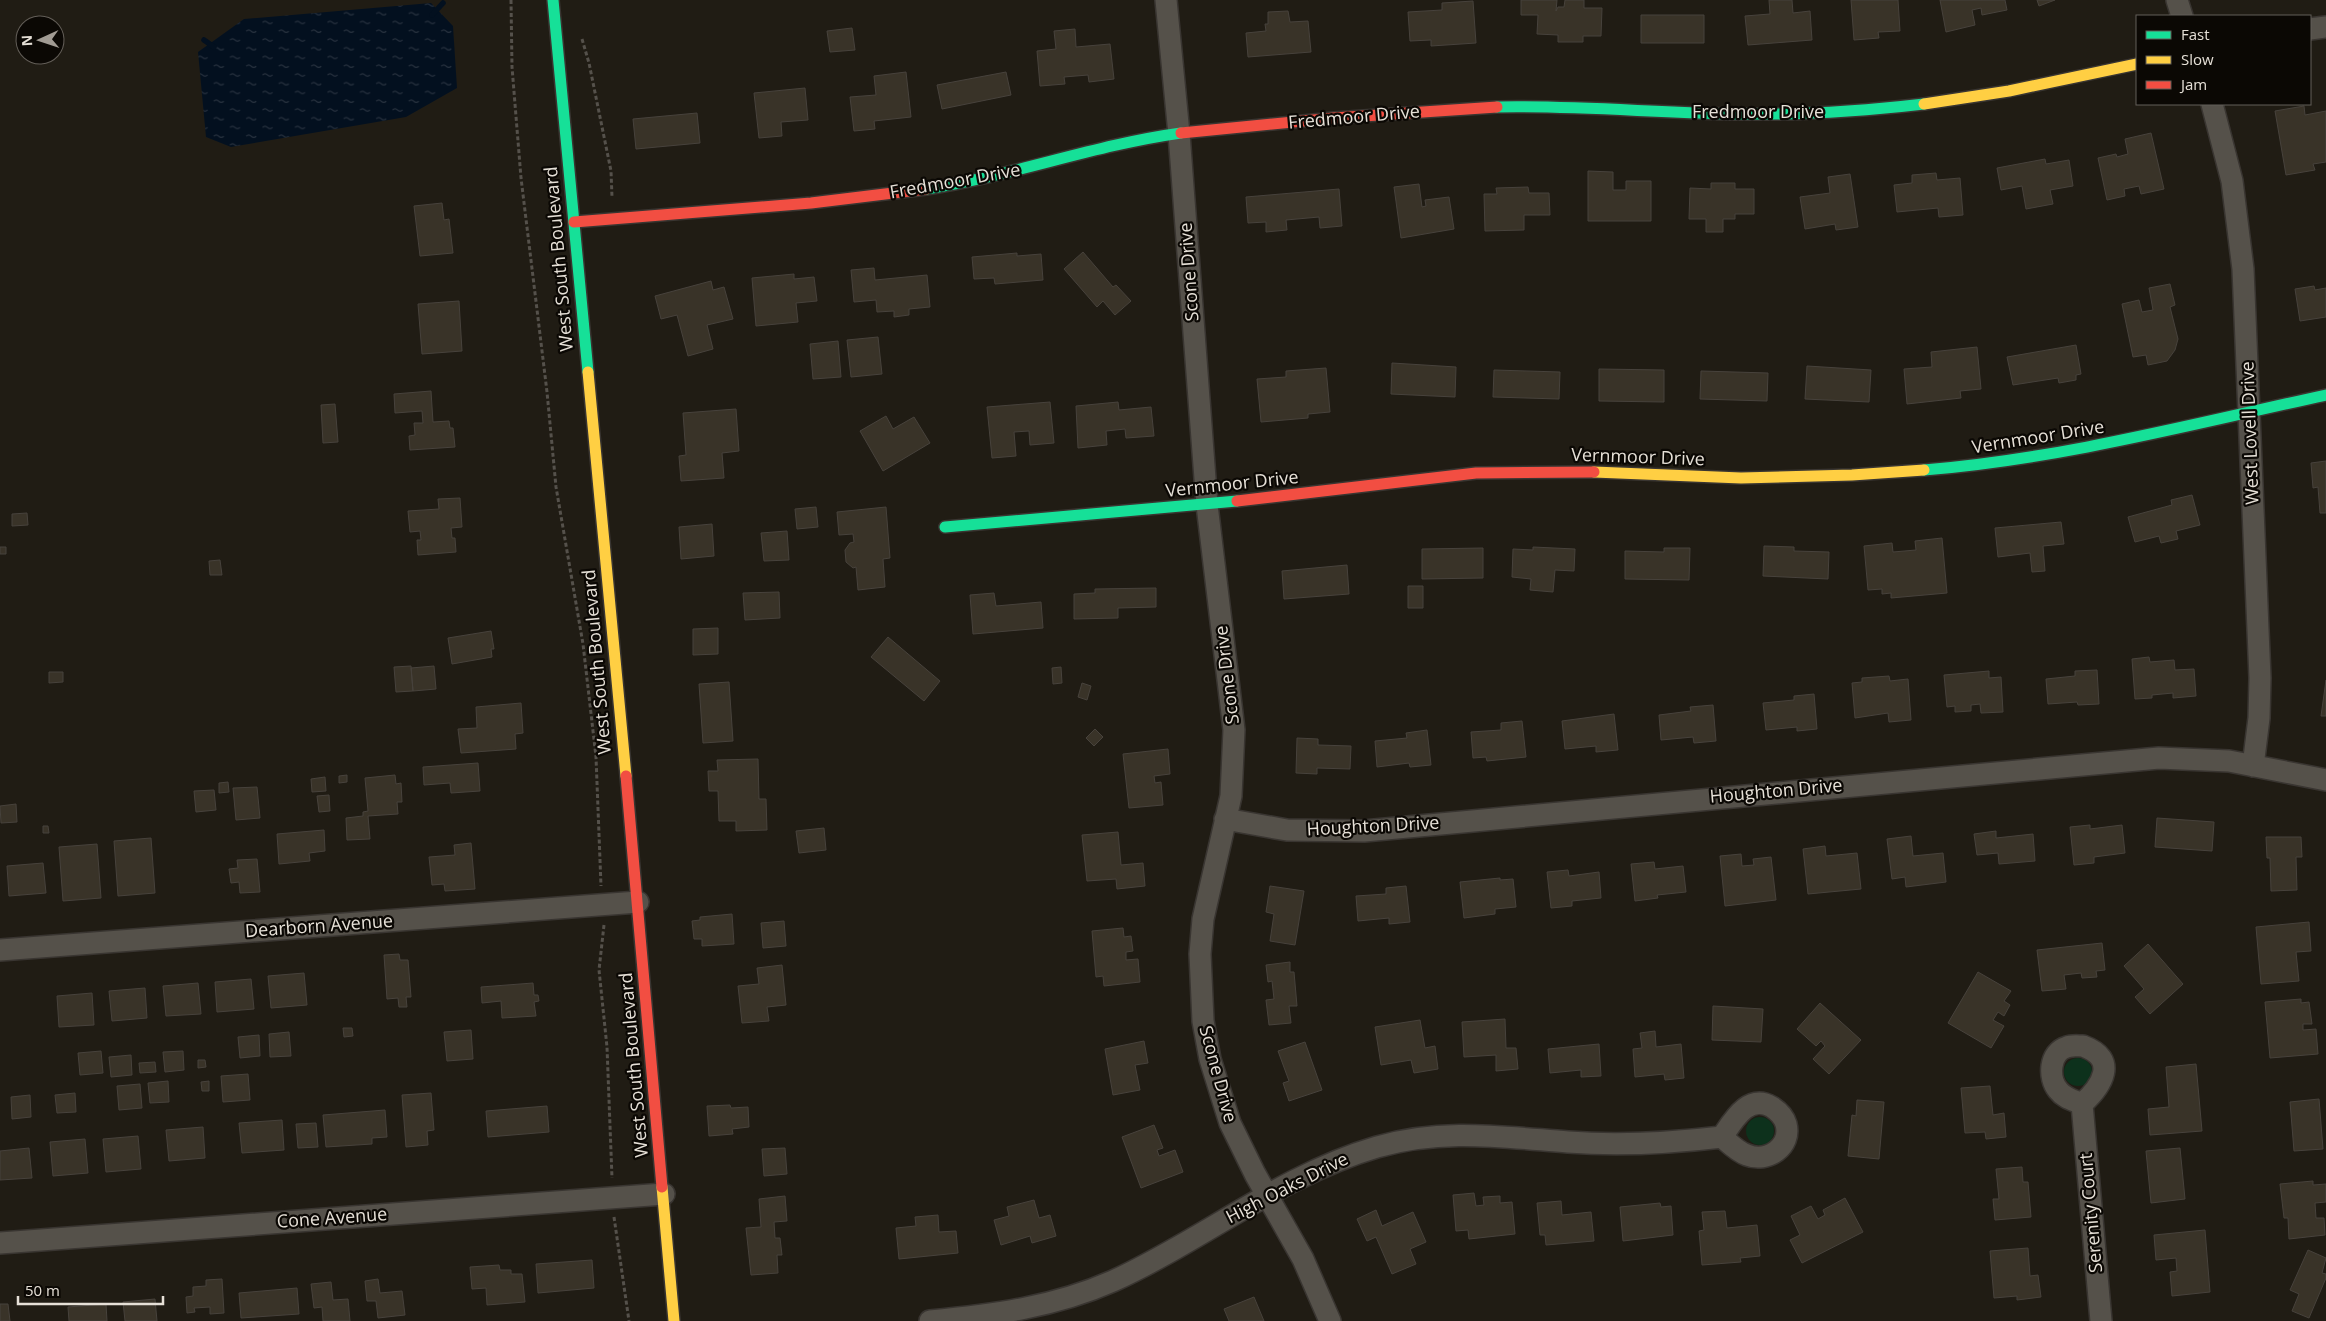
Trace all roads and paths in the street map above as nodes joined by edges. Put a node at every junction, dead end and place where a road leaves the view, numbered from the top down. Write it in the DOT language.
graph roads {
  1 [pos="511,0"];
  2 [pos="553,0"];
  3 [pos="1166,0"];
  4 [pos="2177,0"];
  5 [pos="2182,15"];
  6 [pos="2326,27"];
  7 [pos="2311,29"];
  8 [pos="580,35"];
  9 [pos="2136,64"];
  10 [pos="2212,105"];
  11 [pos="1179,134"];
  12 [pos="612,198"];
  13 [pos="574,222"];
  14 [pos="2326,395"];
  15 [pos="2249,412"];
  16 [pos="1207,505"];
  17 [pos="945,527"];
  18 [pos="2253,766"];
  19 [pos="2326,780"];
  20 [pos="1225,819"];
  21 [pos="600,881"];
  22 [pos="638,902"];
  23 [pos="604,929"];
  24 [pos="0,950"];
  25 [pos="2082,1104"];
  26 [pos="1722,1137"];
  27 [pos="612,1184"];
  28 [pos="664,1194"];
  29 [pos="1267,1195"];
  30 [pos="614,1213"];
  31 [pos="0,1243"];
  32 [pos="1051,1312"];
  33 [pos="629,1321"];
  34 [pos="674,1321"];
  35 [pos="930,1321"];
  36 [pos="1330,1321"];
  37 [pos="2101,1321"];
  1 -- 21 [label="path"];
  2 -- 13 [label="street, West South Boulevard"];
  3 -- 11 [label="street, Scone Drive"];
  4 -- 5 [label="street"];
  6 -- 7 [label="street"];
  8 -- 12 [label="path"];
  9 -- 11 [label="street, Fredmoor Drive"];
  10 -- 15 [label="street, West Lovell Drive"];
  11 -- 13 [label="street, Fredmoor Drive"];
  11 -- 16 [label="street, Scone Drive"];
  13 -- 22 [label="street, West South Boulevard"];
  14 -- 15 [label="street, Vernmoor Drive"];
  15 -- 16 [label="street, Vernmoor Drive"];
  15 -- 18 [label="street, West Lovell Drive"];
  16 -- 17 [label="street, Vernmoor Drive"];
  16 -- 20 [label="street, Scone Drive"];
  18 -- 19 [label="street, Houghton Drive"];
  18 -- 20 [label="street, Houghton Drive"];
  20 -- 29 [label="street, Scone Drive"];
  22 -- 24 [label="street, Dearborn Avenue"];
  22 -- 28 [label="street, West South Boulevard"];
  23 -- 27 [label="path"];
  25 -- 37 [label="street, Serenity Court"];
  26 -- 29 [label="street, High Oaks Drive"];
  28 -- 31 [label="street, Cone Avenue"];
  28 -- 34 [label="street, West South Boulevard"];
  29 -- 32 [label="street, High Oaks Drive"];
  29 -- 36 [label="street, Scone Drive"];
  30 -- 33 [label="path"];
  32 -- 35 [label="street, High Oaks Drive"];
}
